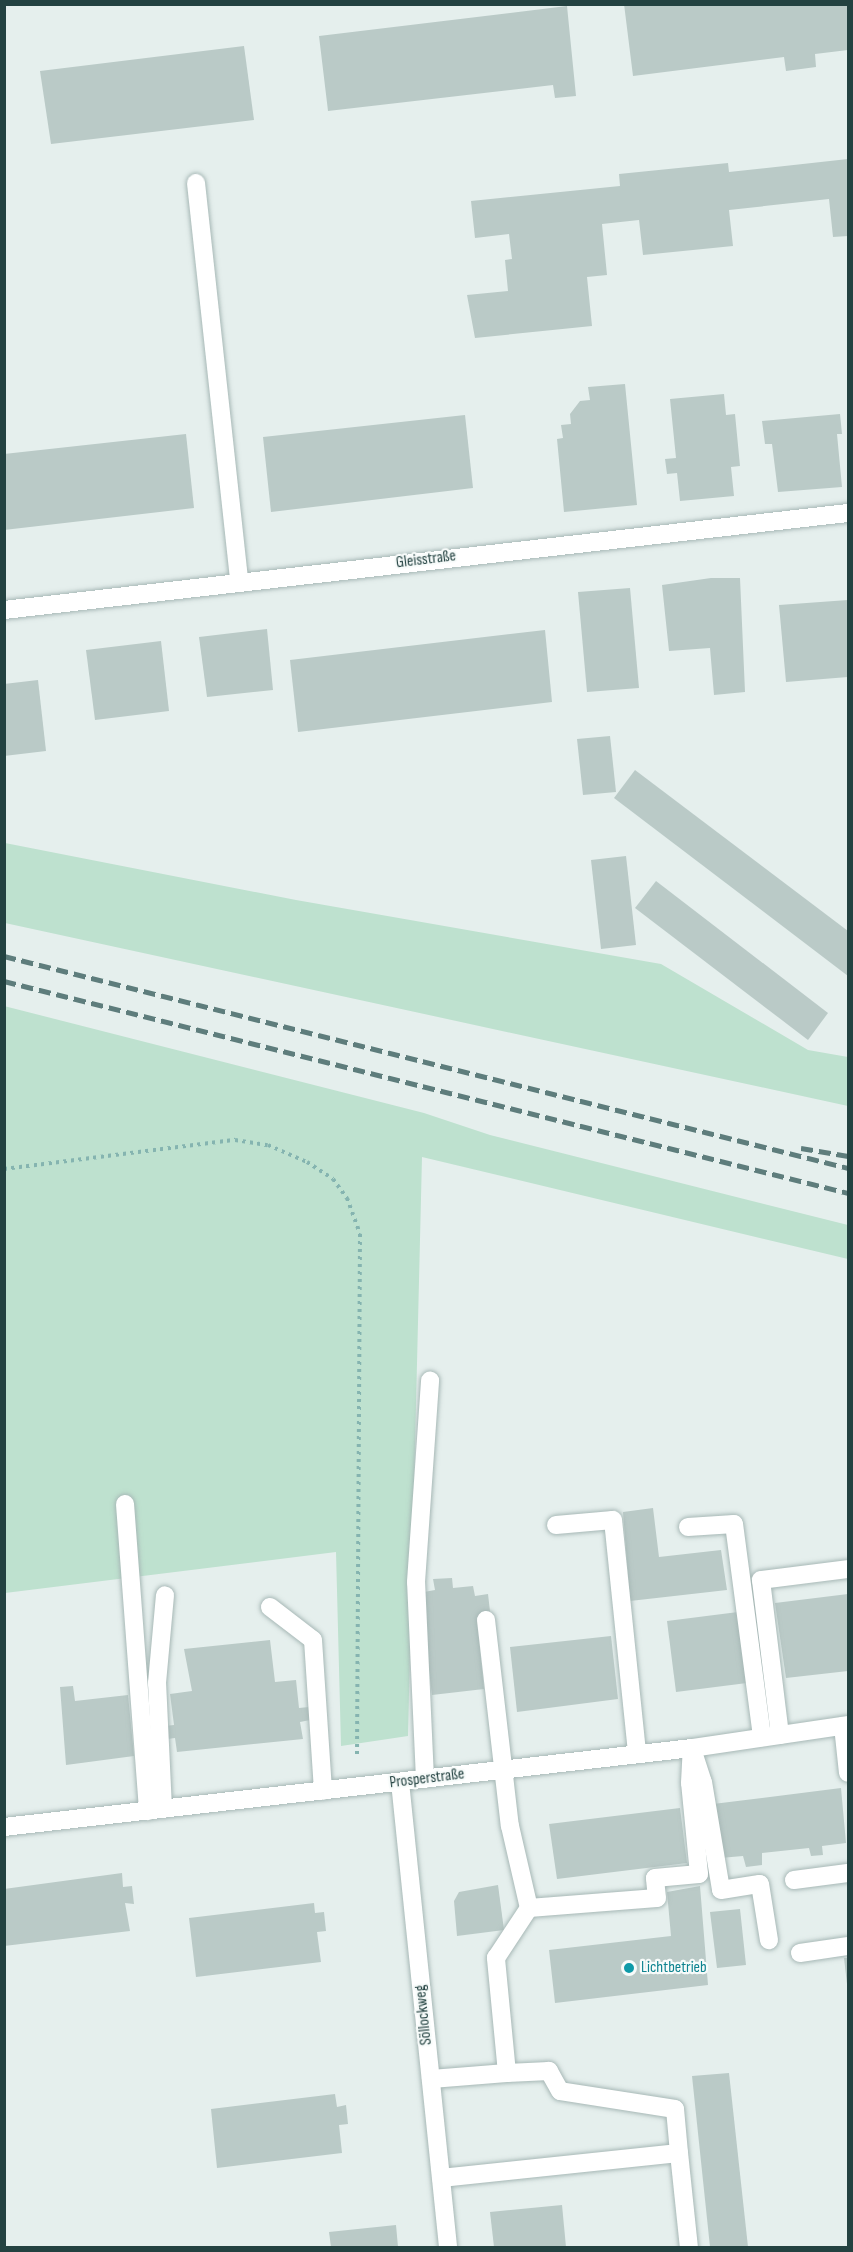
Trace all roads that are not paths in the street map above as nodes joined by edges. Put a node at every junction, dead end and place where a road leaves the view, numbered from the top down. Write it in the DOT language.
graph roads {
  1 [pos="196,183"];
  2 [pos="849,513"];
  3 [pos="239,582"];
  4 [pos="4,610"];
  5 [pos="430,1380"];
  6 [pos="125,1504"];
  7 [pos="556,1525"];
  8 [pos="688,1527"];
  9 [pos="849,1569"];
  10 [pos="165,1595"];
  11 [pos="270,1607"];
  12 [pos="486,1620"];
  13 [pos="846,1725"];
  14 [pos="771,1736"];
  15 [pos="692,1748"];
  16 [pos="637,1754"];
  17 [pos="504,1770"];
  18 [pos="849,1773"];
  19 [pos="424,1779"];
  20 [pos="400,1782"];
  21 [pos="323,1791"];
  22 [pos="156,1810"];
  23 [pos="4,1827"];
  24 [pos="849,1874"];
  25 [pos="794,1880"];
  26 [pos="529,1908"];
  27 [pos="769,1940"];
  28 [pos="849,1946"];
  29 [pos="800,1953"];
  30 [pos="507,2073"];
  31 [pos="430,2079"];
  32 [pos="679,2153"];
  33 [pos="441,2178"];
  34 [pos="448,2247"];
  35 [pos="688,2247"];
  1 -- 3 [label="street"];
  2 -- 3 [label="street, Gleisstraße"];
  3 -- 4 [label="street, Gleisstraße"];
  5 -- 19 [label="street"];
  6 -- 22 [label="street"];
  7 -- 16 [label="street"];
  8 -- 14 [label="street"];
  9 -- 14 [label="street"];
  10 -- 22 [label="street"];
  11 -- 21 [label="street"];
  12 -- 17 [label="street"];
  13 -- 14 [label="street, Prosperstraße"];
  13 -- 18 [label="street"];
  14 -- 15 [label="street, Prosperstraße"];
  15 -- 16 [label="street, Prosperstraße"];
  15 -- 26 [label="street"];
  15 -- 27 [label="street"];
  16 -- 17 [label="street, Prosperstraße"];
  17 -- 19 [label="street, Prosperstraße"];
  17 -- 26 [label="street"];
  19 -- 20 [label="street, Prosperstraße"];
  20 -- 21 [label="street, Prosperstraße"];
  20 -- 31 [label="street, Söllockweg"];
  21 -- 22 [label="street, Prosperstraße"];
  22 -- 23 [label="street, Prosperstraße"];
  24 -- 25 [label="street"];
  26 -- 30 [label="street"];
  28 -- 29 [label="street"];
  30 -- 31 [label="street"];
  30 -- 32 [label="street"];
  31 -- 33 [label="street, Söllockweg"];
  32 -- 33 [label="street"];
  32 -- 35 [label="street"];
  33 -- 34 [label="street, Söllockweg"];
}
